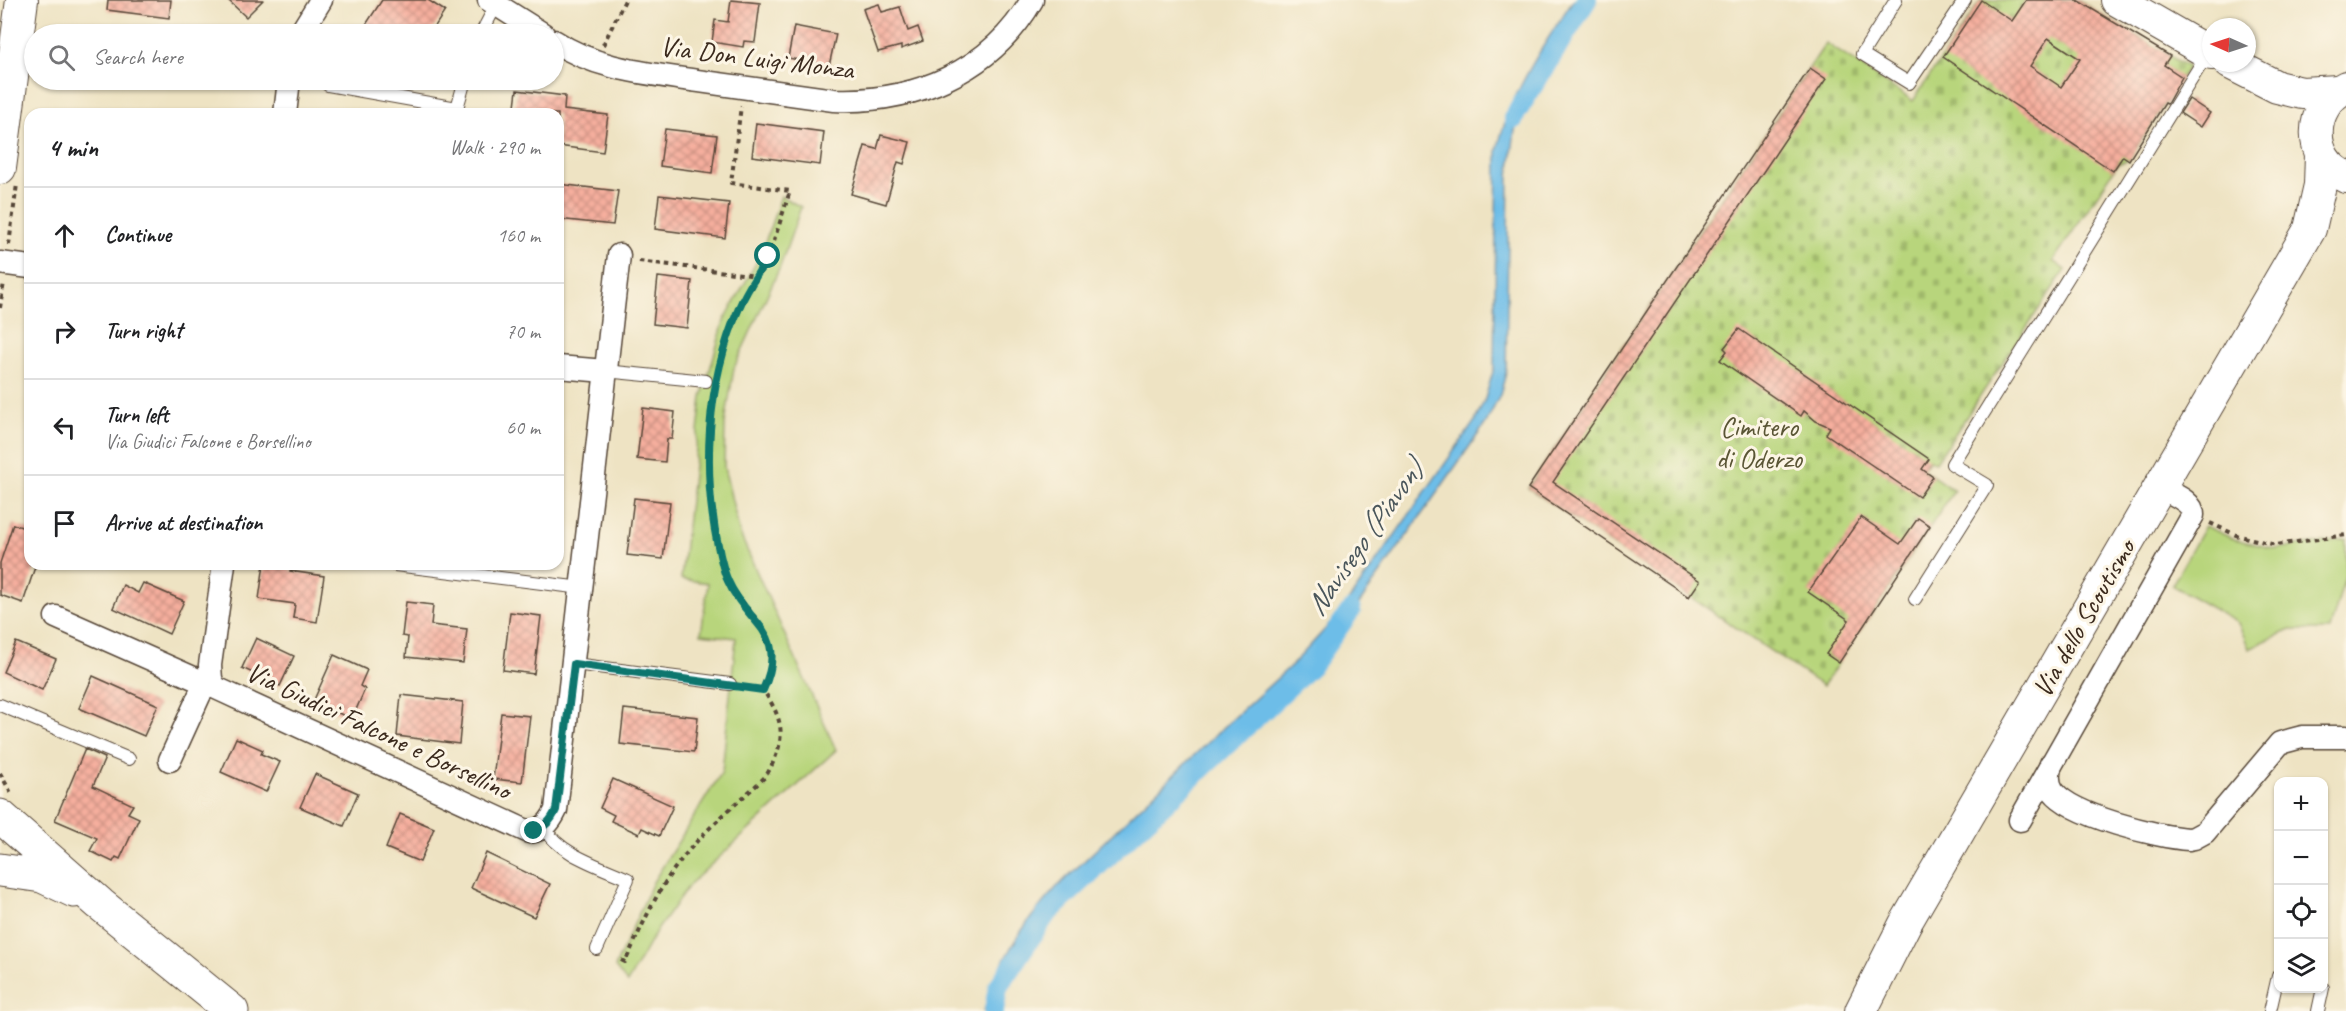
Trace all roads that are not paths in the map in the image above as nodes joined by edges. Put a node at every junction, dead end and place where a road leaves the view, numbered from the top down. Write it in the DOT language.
graph roads {
  1 [pos="22,0"];
  2 [pos="321,0"];
  3 [pos="1032,0"];
  4 [pos="1896,0"];
  5 [pos="1965,0"];
  6 [pos="2117,0"];
  7 [pos="493,2"];
  8 [pos="306,24"];
  9 [pos="485,24"];
  10 [pos="527,24"];
  11 [pos="564,48"];
  12 [pos="2202,48"];
  13 [pos="2206,72"];
  14 [pos="2247,72"];
  15 [pos="2277,87"];
  16 [pos="2342,89"];
  17 [pos="288,90"];
  18 [pos="354,90"];
  19 [pos="464,90"];
  20 [pos="286,108"];
  21 [pos="447,108"];
  22 [pos="462,108"];
  23 [pos="2319,140"];
  24 [pos="0,168"];
  25 [pos="2346,177"];
  26 [pos="2346,196"];
  27 [pos="2310,228"];
  28 [pos="629,258"];
  29 [pos="24,267"];
  30 [pos="2,268"];
  31 [pos="564,368"];
  32 [pos="605,371"];
  33 [pos="713,383"];
  34 [pos="2159,488"];
  35 [pos="223,570"];
  36 [pos="436,570"];
  37 [pos="582,588"];
  38 [pos="1915,599"];
  39 [pos="56,617"];
  40 [pos="574,664"];
  41 [pos="211,680"];
  42 [pos="730,684"];
  43 [pos="0,705"];
  44 [pos="2346,738"];
  45 [pos="129,759"];
  46 [pos="170,760"];
  47 [pos="2051,764"];
  48 [pos="0,816"];
  49 [pos="2020,820"];
  50 [pos="544,827"];
  51 [pos="0,833"];
  52 [pos="0,870"];
  53 [pos="100,903"];
  54 [pos="597,949"];
  55 [pos="2274,993"];
  56 [pos="2322,993"];
  57 [pos="232,1011"];
  58 [pos="1861,1011"];
  59 [pos="2270,1011"];
  60 [pos="2318,1011"];
  1 -- 24 [label="street"];
  2 -- 8 [label="street"];
  3 -- 11 [label="street, Via Don Luigi Monza"];
  4 -- 5 [label="lane"];
  6 -- 12 [label="street"];
  7 -- 9 [label="lane"];
  7 -- 10 [label="street"];
  13 -- 38 [label="lane"];
  14 -- 15 [label="street"];
  15 -- 16 [label="street"];
  15 -- 23 [label="street"];
  16 -- 23 [label="street"];
  17 -- 20 [label="street"];
  18 -- 21 [label="lane"];
  19 -- 22 [label="lane"];
  23 -- 25 [label="street"];
  23 -- 27 [label="street, Via dello Scoutismo"];
  26 -- 27 [label="street, Via dello Scoutismo"];
  27 -- 34 [label="street, Via dello Scoutismo"];
  28 -- 32 [label="street"];
  29 -- 30 [label="street"];
  31 -- 32 [label="street"];
  32 -- 33 [label="lane"];
  32 -- 37 [label="street"];
  34 -- 47 [label="street"];
  34 -- 58 [label="street, Via dello Scoutismo"];
  35 -- 41 [label="street"];
  36 -- 37 [label="lane"];
  37 -- 40 [label="street"];
  39 -- 41 [label="street, Via Giudici Falcone e Borsellino"];
  40 -- 42 [label="lane"];
  40 -- 50 [label="street"];
  41 -- 46 [label="street"];
  41 -- 50 [label="street, Via Giudici Falcone e Borsellino"];
  43 -- 45 [label="lane"];
  44 -- 47 [label="street"];
  47 -- 49 [label="street"];
  48 -- 51 [label="main road"];
  48 -- 53 [label="main road"];
  50 -- 54 [label="lane"];
  52 -- 53 [label="main road"];
  53 -- 57 [label="main road"];
  55 -- 59 [label="lane"];
  56 -- 60 [label="lane"];
}
